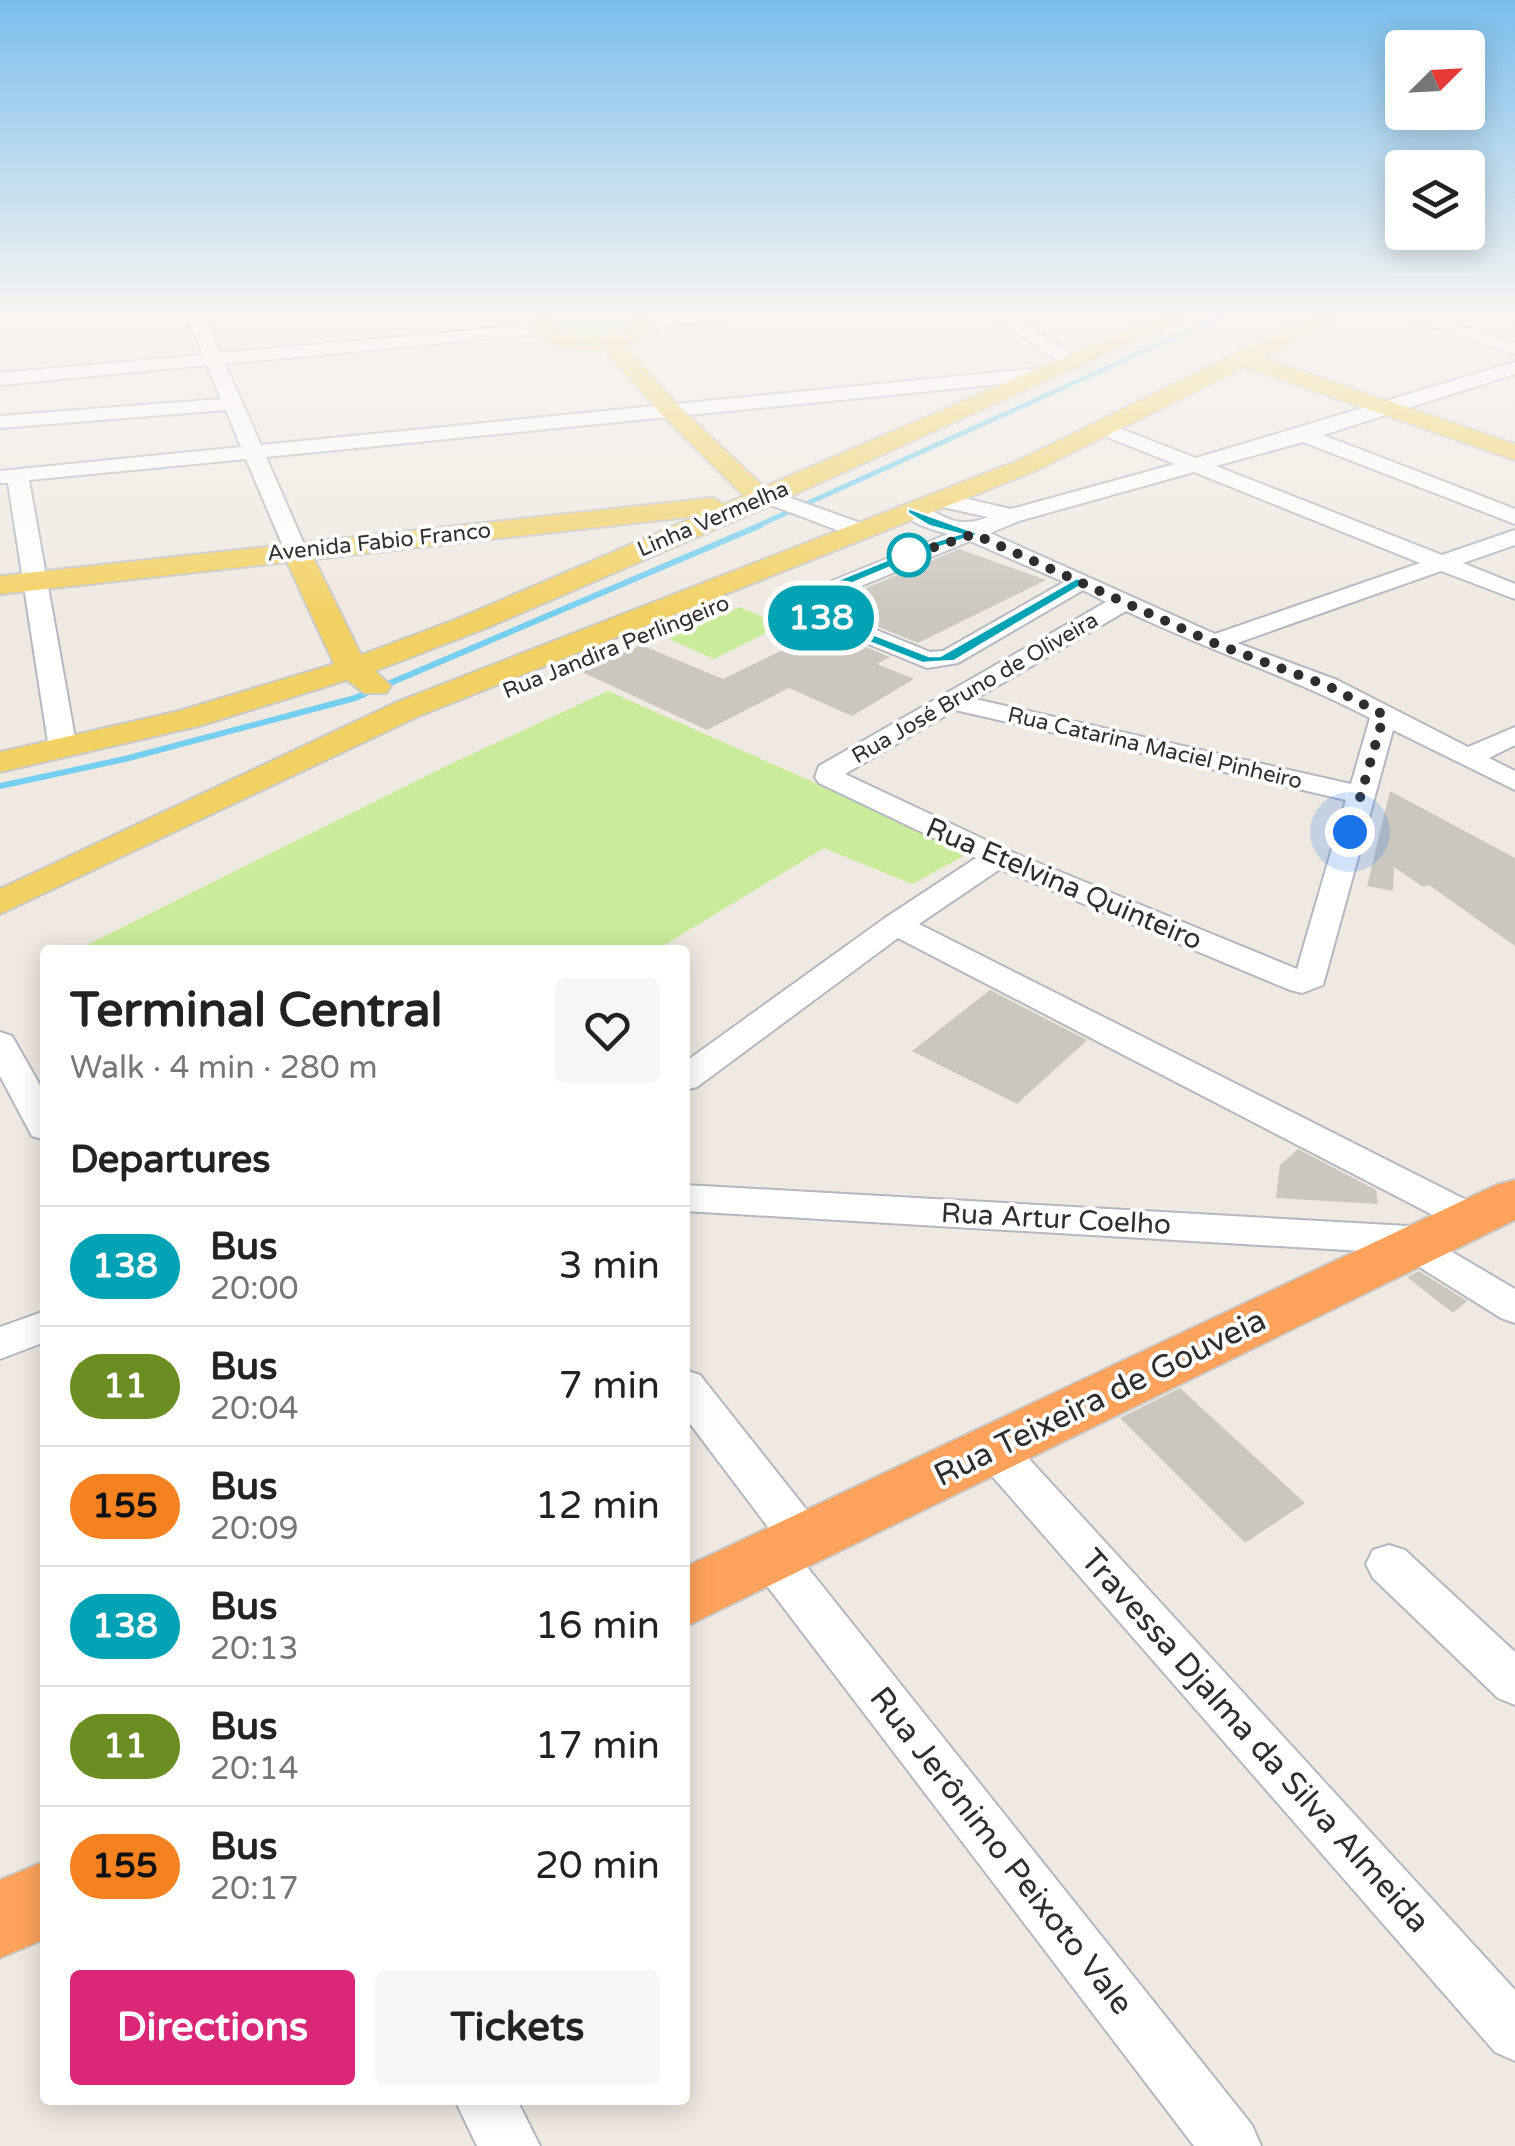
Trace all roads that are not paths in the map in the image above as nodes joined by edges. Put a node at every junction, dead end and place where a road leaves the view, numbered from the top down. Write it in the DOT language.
graph roads {
  1 [pos="89,415"];
  2 [pos="237,415"];
  3 [pos="639,415"];
  4 [pos="675,415"];
  5 [pos="952,415"];
  6 [pos="1129,415"];
  7 [pos="1362,415"];
  8 [pos="1409,415"];
  9 [pos="0,422"];
  10 [pos="1104,428"];
  11 [pos="1304,435"];
  12 [pos="252,452"];
  13 [pos="1515,452"];
  14 [pos="1198,465"];
  15 [pos="1026,466"];
  16 [pos="9,477"];
  17 [pos="769,500"];
  18 [pos="972,504"];
  19 [pos="929,511"];
  20 [pos="700,515"];
  21 [pos="1012,516"];
  22 [pos="1515,518"];
  23 [pos="862,531"];
  24 [pos="974,534"];
  25 [pos="1515,537"];
  26 [pos="296,551"];
  27 [pos="1441,564"];
  28 [pos="35,580"];
  29 [pos="1082,581"];
  30 [pos="0,584"];
  31 [pos="1515,592"];
  32 [pos="1123,602"];
  33 [pos="659,623"];
  34 [pos="1214,643"];
  35 [pos="354,671"];
  36 [pos="950,701"];
  37 [pos="411,706"];
  38 [pos="1384,715"];
  39 [pos="1515,735"];
  40 [pos="63,749"];
  41 [pos="1467,758"];
  42 [pos="0,762"];
  43 [pos="828,775"];
  44 [pos="1515,782"];
  45 [pos="1360,795"];
  46 [pos="998,858"];
  47 [pos="0,902"];
  48 [pos="896,925"];
  49 [pos="0,1043"];
  50 [pos="690,1075"];
  51 [pos="40,1119"];
  52 [pos="690,1198"];
  53 [pos="1457,1226"];
  54 [pos="1515,1308"];
  55 [pos="40,1328"];
  56 [pos="0,1344"];
  57 [pos="690,1394"];
  58 [pos="994,1449"];
  59 [pos="788,1549"];
  60 [pos="1389,1564"];
  61 [pos="690,1596"];
  62 [pos="1515,1684"];
  63 [pos="40,1901"];
  64 [pos="0,1920"];
  65 [pos="1515,2032"];
  66 [pos="487,2105"];
  67 [pos="510,2146"];
  68 [pos="1231,2146"];
  1 -- 9 [label="street"];
  2 -- 12 [label="street"];
  3 -- 12 [label="street"];
  4 -- 17 [label="main road"];
  5 -- 17 [label="main road, Linha Vermelha"];
  6 -- 10 [label="main road, Rua Jandira Perlingeiro"];
  7 -- 11 [label="street"];
  8 -- 13 [label="main road"];
  10 -- 14 [label="street"];
  10 -- 15 [label="main road, Rua Jandira Perlingeiro"];
  11 -- 14 [label="street"];
  11 -- 22 [label="street"];
  12 -- 16 [label="street"];
  12 -- 26 [label="street"];
  14 -- 21 [label="street"];
  14 -- 27 [label="street"];
  15 -- 18 [label="main road, Rua Jandira Perlingeiro"];
  15 -- 19 [label="main road, Rua Jandira Perlingeiro"];
  16 -- 28 [label="street"];
  17 -- 20 [label="main road, Linha Vermelha"];
  17 -- 23 [label="street"];
  18 -- 19 [label="main road, Rua Jandira Perlingeiro"];
  18 -- 21 [label="street"];
  19 -- 23 [label="main road, Rua Jandira Perlingeiro"];
  19 -- 24 [label="street"];
  19 -- 33 [label="main road, Rua Jandira Perlingeiro"];
  20 -- 26 [label="main road, Avenida Fabio Franco"];
  20 -- 35 [label="main road, Linha Vermelha"];
  21 -- 24 [label="street"];
  23 -- 33 [label="main road, Rua Jandira Perlingeiro"];
  24 -- 29 [label="street"];
  24 -- 29 [label="street"];
  25 -- 27 [label="street"];
  26 -- 28 [label="main road, Avenida Fabio Franco"];
  26 -- 35 [label="main road"];
  27 -- 31 [label="street"];
  27 -- 34 [label="street"];
  28 -- 30 [label="main road, Avenida Fabio Franco"];
  28 -- 40 [label="street"];
  29 -- 32 [label="street"];
  32 -- 34 [label="street"];
  32 -- 36 [label="street, Rua José Bruno de Oliveira"];
  33 -- 37 [label="main road, Rua Jandira Perlingeiro"];
  34 -- 38 [label="street"];
  35 -- 37 [label="main road"];
  35 -- 40 [label="main road, Linha Vermelha"];
  36 -- 43 [label="street, Rua José Bruno de Oliveira"];
  36 -- 45 [label="street, Rua Catarina Maciel Pinheiro"];
  37 -- 47 [label="main road, Rua Jandira Perlingeiro"];
  38 -- 41 [label="street"];
  38 -- 45 [label="street"];
  39 -- 41 [label="street"];
  40 -- 42 [label="main road, Linha Vermelha"];
  41 -- 44 [label="street"];
  43 -- 46 [label="street, Rua Etelvina Quinteiro"];
  45 -- 46 [label="street, Rua Etelvina Quinteiro"];
  46 -- 48 [label="street"];
  48 -- 50 [label="street"];
  48 -- 53 [label="street"];
  49 -- 51 [label="street"];
  52 -- 53 [label="street, Rua Artur Coelho"];
  53 -- 54 [label="street"];
  53 -- 58 [label="highway, Rua Teixeira de Gouveia"];
  55 -- 56 [label="street"];
  57 -- 59 [label="street, Rua Jerônimo Peixoto Vale"];
  58 -- 59 [label="highway, Rua Teixeira de Gouveia"];
  58 -- 65 [label="street, Travessa Djalma da Silva Almeida"];
  59 -- 61 [label="highway, Rua Teixeira de Gouveia"];
  59 -- 68 [label="street, Rua Jerônimo Peixoto Vale"];
  60 -- 62 [label="street"];
  63 -- 64 [label="highway"];
  66 -- 67 [label="street"];
}
